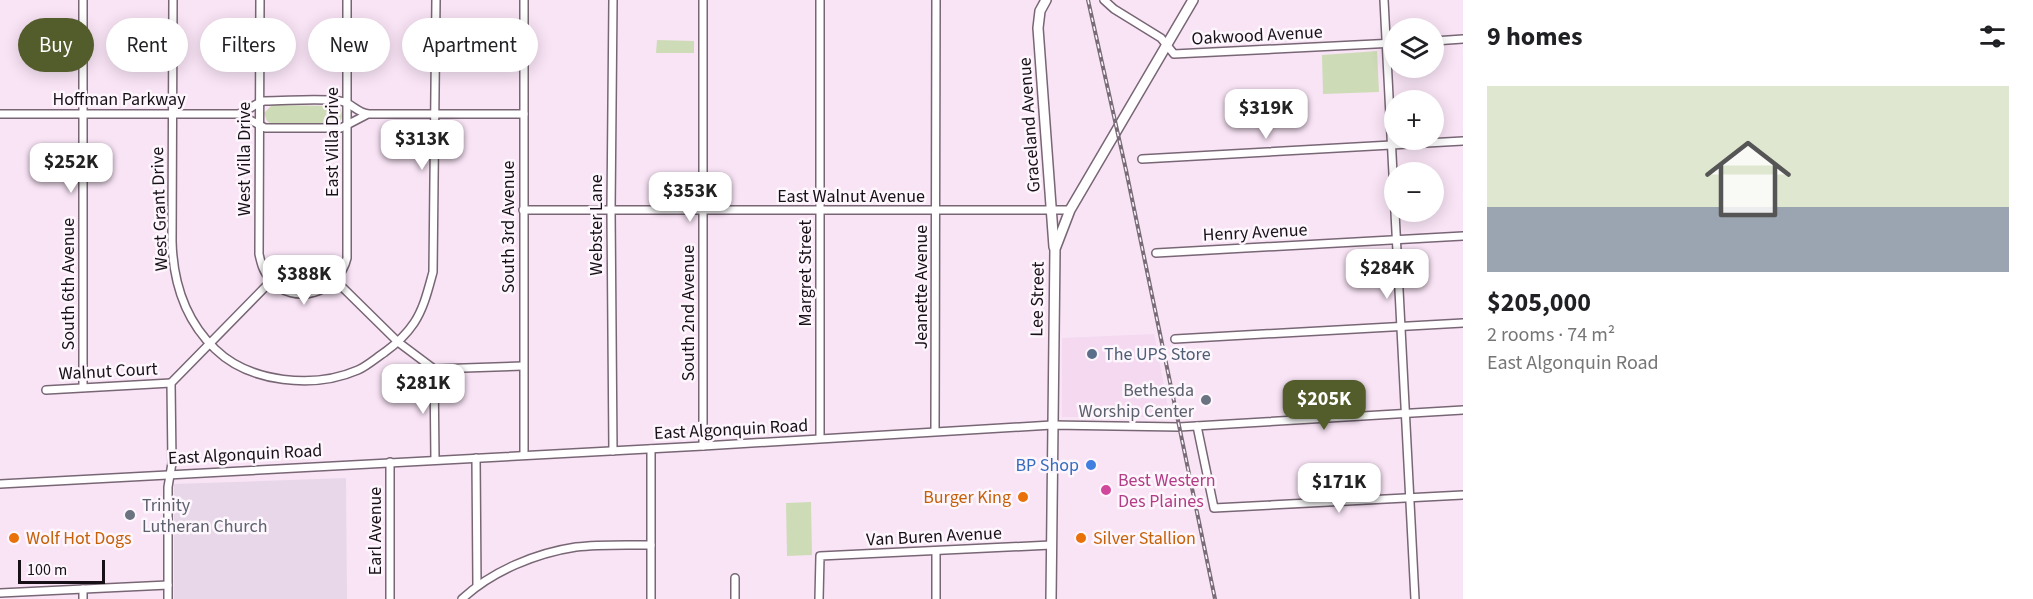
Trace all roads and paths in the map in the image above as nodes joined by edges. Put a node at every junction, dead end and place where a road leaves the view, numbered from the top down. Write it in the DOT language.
graph roads {
  1 [pos="83,0"];
  2 [pos="173,0"];
  3 [pos="260,0"];
  4 [pos="346,0"];
  5 [pos="436,0"];
  6 [pos="524,0"];
  7 [pos="613,0"];
  8 [pos="703,0"];
  9 [pos="820,0"];
  10 [pos="936,0"];
  11 [pos="1046,0"];
  12 [pos="1104,0"];
  13 [pos="1193,0"];
  14 [pos="1384,0"];
  15 [pos="1385,18"];
  16 [pos="1463,39"];
  17 [pos="1444,40"];
  18 [pos="1384,43"];
  19 [pos="1166,45"];
  20 [pos="260,102"];
  21 [pos="348,103"];
  22 [pos="0,114"];
  23 [pos="83,114"];
  24 [pos="238,114"];
  25 [pos="369,114"];
  26 [pos="435,114"];
  27 [pos="524,114"];
  28 [pos="172,115"];
  29 [pos="347,126"];
  30 [pos="260,127"];
  31 [pos="1463,141"];
  32 [pos="1444,142"];
  33 [pos="1384,145"];
  34 [pos="1391,150"];
  35 [pos="1142,159"];
  36 [pos="523,210"];
  37 [pos="611,210"];
  38 [pos="1070,210"];
  39 [pos="702,211"];
  40 [pos="820,211"];
  41 [pos="936,211"];
  42 [pos="1052,211"];
  43 [pos="1463,236"];
  44 [pos="1396,240"];
  45 [pos="1054,249"];
  46 [pos="1156,253"];
  47 [pos="271,281"];
  48 [pos="336,281"];
  49 [pos="1463,323"];
  50 [pos="1401,327"];
  51 [pos="1175,339"];
  52 [pos="398,342"];
  53 [pos="210,343"];
  54 [pos="523,366"];
  55 [pos="434,369"];
  56 [pos="171,383"];
  57 [pos="83,387"];
  58 [pos="46,390"];
  59 [pos="1463,410"];
  60 [pos="1405,414"];
  61 [pos="1052,425"];
  62 [pos="1197,426"];
  63 [pos="935,431"];
  64 [pos="820,438"];
  65 [pos="703,446"];
  66 [pos="651,449"];
  67 [pos="613,451"];
  68 [pos="524,455"];
  69 [pos="476,458"];
  70 [pos="435,460"];
  71 [pos="390,462"];
  72 [pos="170,473"];
  73 [pos="0,484"];
  74 [pos="1463,495"];
  75 [pos="1409,498"];
  76 [pos="651,545"];
  77 [pos="1051,545"];
  78 [pos="936,551"];
  79 [pos="735,578"];
  80 [pos="168,585"];
  81 [pos="477,585"];
  82 [pos="83,589"];
  83 [pos="0,593"];
  84 [pos="83,599"];
  85 [pos="168,599"];
  86 [pos="390,599"];
  87 [pos="462,599"];
  88 [pos="651,599"];
  89 [pos="735,599"];
  90 [pos="819,599"];
  91 [pos="936,599"];
  92 [pos="1051,599"];
  93 [pos="1415,599"];
  1 -- 23 [label="street, South 6th Avenue"];
  2 -- 28 [label="street, West Grant Drive"];
  3 -- 20 [label="street, West Villa Drive"];
  4 -- 21 [label="street, East Villa Drive"];
  5 -- 26 [label="street, West Grant Drive"];
  6 -- 27 [label="street, South 3rd Avenue"];
  7 -- 37 [label="street, Webster Lane"];
  8 -- 39 [label="street, South 2nd Avenue"];
  9 -- 40 [label="street, Margret Street"];
  10 -- 41 [label="street, Jeanette Avenue"];
  11 -- 42 [label="main road, Graceland Avenue"];
  12 -- 19 [label="street, Oakwood Avenue"];
  13 -- 19 [label="main road, Lee Street"];
  14 -- 15 [label="street"];
  16 -- 17 [label="street"];
  18 -- 19 [label="street, Oakwood Avenue"];
  19 -- 38 [label="main road, Lee Street"];
  20 -- 21 [label="street, Hoffman Parkway"];
  20 -- 24 [label="street, Hoffman Parkway"];
  20 -- 30 [label="street, West Villa Drive"];
  21 -- 25 [label="street, Hoffman Parkway"];
  21 -- 29 [label="street, East Villa Drive"];
  22 -- 23 [label="street, Hoffman Parkway"];
  23 -- 28 [label="street, Hoffman Parkway"];
  23 -- 57 [label="street, South 6th Avenue"];
  24 -- 28 [label="street, Hoffman Parkway"];
  24 -- 30 [label="street, Hoffman Parkway"];
  25 -- 26 [label="street, Hoffman Parkway"];
  25 -- 29 [label="street, Hoffman Parkway"];
  26 -- 27 [label="street, Hoffman Parkway"];
  26 -- 52 [label="street, West Grant Drive"];
  27 -- 36 [label="street, South 3rd Avenue"];
  28 -- 53 [label="street, West Grant Drive"];
  29 -- 30 [label="street, Hoffman Parkway"];
  29 -- 48 [label="street, East Villa Drive"];
  30 -- 47 [label="street, West Villa Drive"];
  31 -- 32 [label="street"];
  33 -- 35 [label="street"];
  34 -- 44 [label="street"];
  36 -- 37 [label="street, East Walnut Avenue"];
  36 -- 54 [label="street, South 3rd Avenue"];
  37 -- 39 [label="street, East Walnut Avenue"];
  37 -- 67 [label="street, Webster Lane"];
  38 -- 42 [label="street, East Walnut Avenue"];
  38 -- 45 [label="main road, Lee Street"];
  39 -- 40 [label="street, East Walnut Avenue"];
  39 -- 65 [label="street, South 2nd Avenue"];
  40 -- 41 [label="street, East Walnut Avenue"];
  40 -- 64 [label="street, Margret Street"];
  41 -- 42 [label="street, East Walnut Avenue"];
  41 -- 63 [label="street, Jeanette Avenue"];
  42 -- 45 [label="main road, Graceland Avenue"];
  43 -- 44 [label="street, Henry Avenue"];
  44 -- 46 [label="street, Henry Avenue"];
  44 -- 50 [label="street"];
  45 -- 61 [label="main road, Lee Street"];
  47 -- 48 [label="street"];
  47 -- 53 [label="street"];
  48 -- 52 [label="street"];
  49 -- 50 [label="street"];
  50 -- 51 [label="street"];
  50 -- 60 [label="street"];
  52 -- 53 [label="street, West Grant Drive"];
  52 -- 55 [label="street"];
  53 -- 56 [label="street"];
  54 -- 55 [label="street"];
  54 -- 68 [label="street, South 3rd Avenue"];
  55 -- 70 [label="street"];
  56 -- 57 [label="street, Walnut Court"];
  56 -- 72 [label="street"];
  57 -- 58 [label="street, Walnut Court"];
  59 -- 60 [label="street, East Algonquin Road"];
  60 -- 62 [label="street, East Algonquin Road"];
  60 -- 75 [label="street"];
  61 -- 62 [label="street, East Algonquin Road"];
  61 -- 63 [label="street, East Algonquin Road"];
  61 -- 77 [label="main road, Lee Street"];
  62 -- 75 [label="street"];
  63 -- 64 [label="street, East Algonquin Road"];
  64 -- 65 [label="street, East Algonquin Road"];
  65 -- 66 [label="street, East Algonquin Road"];
  66 -- 67 [label="street, East Algonquin Road"];
  66 -- 76 [label="street"];
  67 -- 68 [label="street, East Algonquin Road"];
  68 -- 69 [label="street, East Algonquin Road"];
  69 -- 70 [label="street, East Algonquin Road"];
  69 -- 81 [label="street"];
  70 -- 71 [label="street, East Algonquin Road"];
  71 -- 72 [label="street, East Algonquin Road"];
  71 -- 86 [label="street, Earl Avenue"];
  72 -- 73 [label="street, East Algonquin Road"];
  72 -- 80 [label="street"];
  74 -- 75 [label="street"];
  75 -- 93 [label="street"];
  76 -- 81 [label="street"];
  76 -- 88 [label="street"];
  77 -- 78 [label="street, Van Buren Avenue"];
  77 -- 92 [label="main road, Lee Street"];
  78 -- 90 [label="street, Van Buren Avenue"];
  78 -- 91 [label="street"];
  79 -- 89 [label="street"];
  80 -- 82 [label="street"];
  80 -- 85 [label="street"];
  81 -- 87 [label="street"];
  82 -- 83 [label="street"];
  82 -- 84 [label="street"];
}
